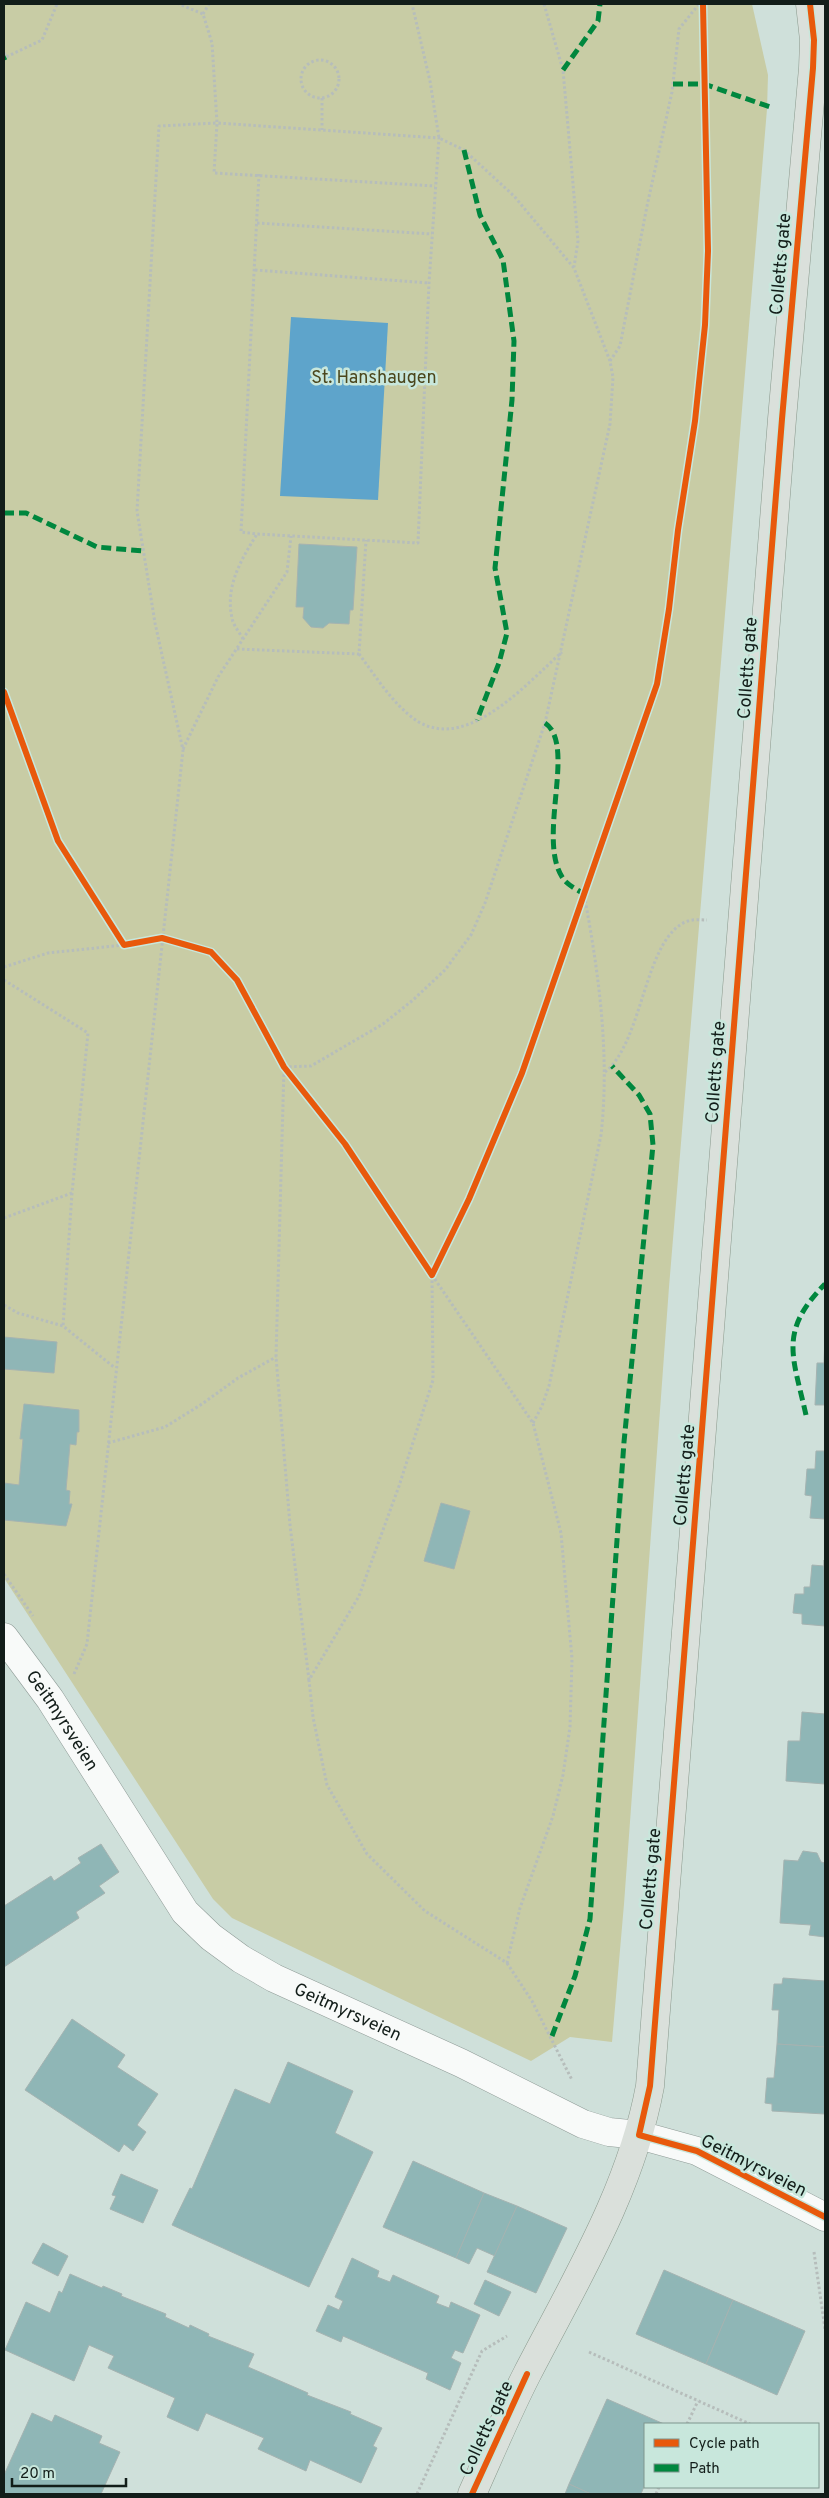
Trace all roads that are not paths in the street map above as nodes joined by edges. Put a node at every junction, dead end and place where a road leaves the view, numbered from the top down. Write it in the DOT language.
graph roads {
  1 [pos="818,10"];
  2 [pos="4,1637"];
  3 [pos="640,2135"];
  4 [pos="825,2217"];
  5 [pos="472,2494"];
  1 -- 3 [label="main road, Colletts gate"];
  2 -- 3 [label="street, Geitmyrsveien"];
  3 -- 4 [label="street, Geitmyrsveien"];
  3 -- 5 [label="main road, Colletts gate"];
}
